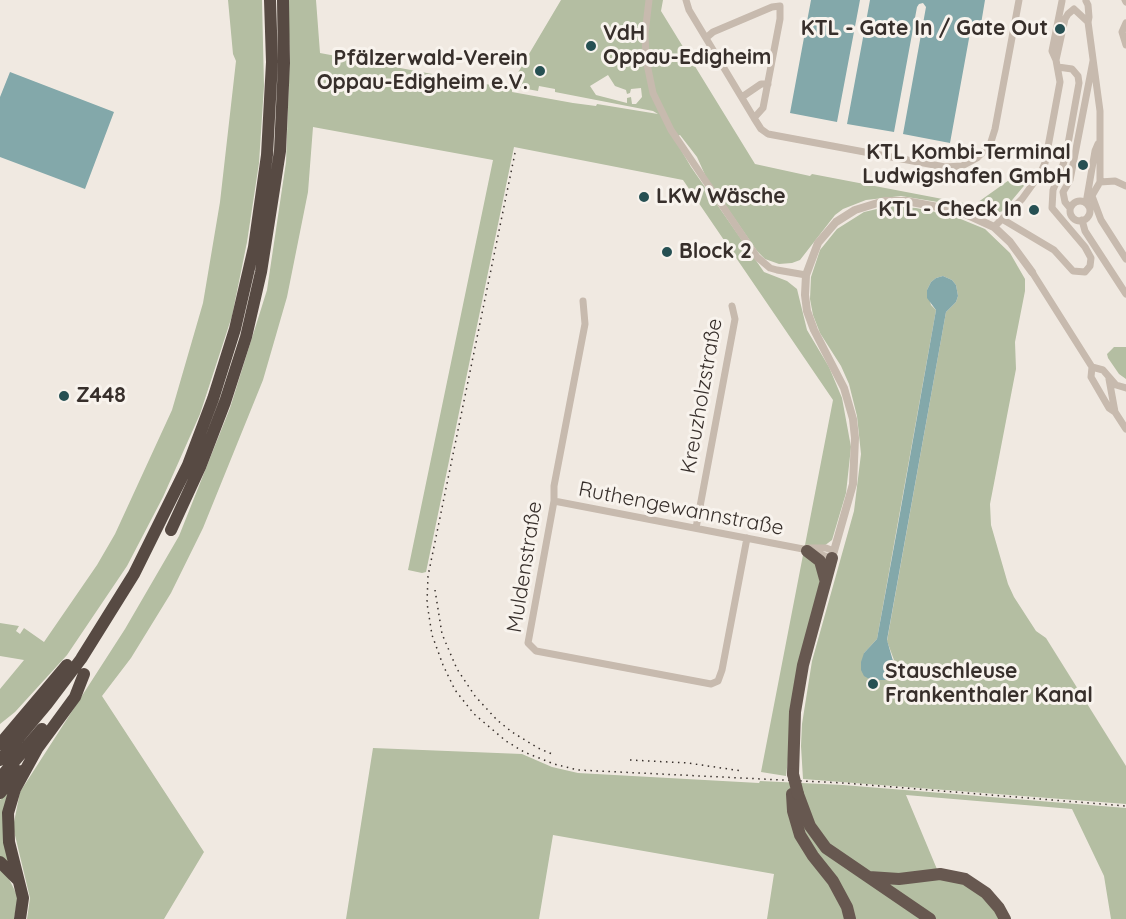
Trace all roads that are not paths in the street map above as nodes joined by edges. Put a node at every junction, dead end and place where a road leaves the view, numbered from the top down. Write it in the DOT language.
graph roads {
  1 [pos="270,0"];
  2 [pos="283,0"];
  3 [pos="649,0"];
  4 [pos="686,0"];
  5 [pos="1019,0"];
  6 [pos="1086,0"];
  7 [pos="1061,1"];
  8 [pos="1074,9"];
  9 [pos="1088,22"];
  10 [pos="1126,23"];
  11 [pos="705,38"];
  12 [pos="1126,45"];
  13 [pos="1093,61"];
  14 [pos="1057,63"];
  15 [pos="768,84"];
  16 [pos="742,97"];
  17 [pos="754,118"];
  18 [pos="1100,142"];
  19 [pos="1100,182"];
  20 [pos="1126,186"];
  21 [pos="1092,196"];
  22 [pos="1086,203"];
  23 [pos="1070,208"];
  24 [pos="1085,218"];
  25 [pos="1002,219"];
  26 [pos="1101,220"];
  27 [pos="994,227"];
  28 [pos="1126,259"];
  29 [pos="1032,272"];
  30 [pos="806,275"];
  31 [pos="1126,294"];
  32 [pos="583,301"];
  33 [pos="732,306"];
  34 [pos="1092,367"];
  35 [pos="1109,379"];
  36 [pos="1126,388"];
  37 [pos="1115,412"];
  38 [pos="1126,429"];
  39 [pos="554,501"];
  40 [pos="696,528"];
  41 [pos="171,530"];
  42 [pos="747,538"];
  43 [pos="805,550"];
  44 [pos="833,555"];
  45 [pos="825,581"];
  46 [pos="107,619"];
  47 [pos="34,704"];
  48 [pos="0,731"];
  49 [pos="0,744"];
  50 [pos="37,749"];
  51 [pos="0,760"];
  52 [pos="0,778"];
  53 [pos="0,793"];
  54 [pos="795,794"];
  55 [pos="0,862"];
  56 [pos="865,876"];
  57 [pos="20,883"];
  58 [pos="20,919"];
  59 [pos="850,919"];
  60 [pos="930,919"];
  61 [pos="1005,919"];
  1 -- 46 [label="highway"];
  2 -- 41 [label="highway"];
  3 -- 30 [label="street"];
  4 -- 11 [label="street"];
  5 -- 17 [label="street"];
  6 -- 8 [label="street"];
  6 -- 9 [label="street"];
  7 -- 8 [label="street"];
  7 -- 14 [label="street"];
  8 -- 9 [label="street"];
  8 -- 14 [label="street"];
  9 -- 13 [label="street"];
  10 -- 12 [label="street"];
  11 -- 15 [label="street"];
  11 -- 16 [label="street"];
  13 -- 18 [label="street"];
  13 -- 23 [label="street"];
  14 -- 25 [label="street"];
  14 -- 25 [label="street"];
  15 -- 16 [label="street"];
  15 -- 17 [label="street"];
  16 -- 17 [label="street"];
  18 -- 19 [label="street"];
  18 -- 22 [label="street"];
  19 -- 20 [label="street"];
  19 -- 21 [label="street"];
  21 -- 22 [label="street"];
  21 -- 26 [label="street"];
  22 -- 23 [label="street"];
  22 -- 24 [label="street"];
  23 -- 24 [label="street"];
  24 -- 26 [label="street"];
  24 -- 31 [label="street"];
  25 -- 27 [label="street"];
  26 -- 28 [label="street"];
  27 -- 29 [label="street"];
  27 -- 30 [label="street"];
  29 -- 34 [label="street"];
  30 -- 44 [label="street"];
  32 -- 39 [label="street, Muldenstraße"];
  33 -- 40 [label="street, Kreuzholzstraße"];
  34 -- 35 [label="street"];
  34 -- 37 [label="street"];
  35 -- 36 [label="street"];
  35 -- 37 [label="street"];
  37 -- 38 [label="street"];
  39 -- 40 [label="street, Ruthengewannstraße"];
  39 -- 42 [label="street, Muldenstraße"];
  40 -- 42 [label="street, Ruthengewannstraße"];
  42 -- 43 [label="street, Ruthengewannstraße"];
  43 -- 44 [label="street, Ruthengewannstraße"];
  43 -- 45 [label="highway"];
  44 -- 45 [label="highway"];
  45 -- 54 [label="highway, bridge"];
  46 -- 47 [label="highway"];
  46 -- 51 [label="highway"];
  47 -- 48 [label="highway"];
  47 -- 49 [label="highway"];
  50 -- 52 [label="highway"];
  50 -- 53 [label="highway"];
  50 -- 57 [label="highway"];
  54 -- 56 [label="highway"];
  54 -- 59 [label="highway"];
  55 -- 57 [label="highway"];
  56 -- 60 [label="highway"];
  56 -- 61 [label="highway"];
  57 -- 58 [label="highway"];
}
